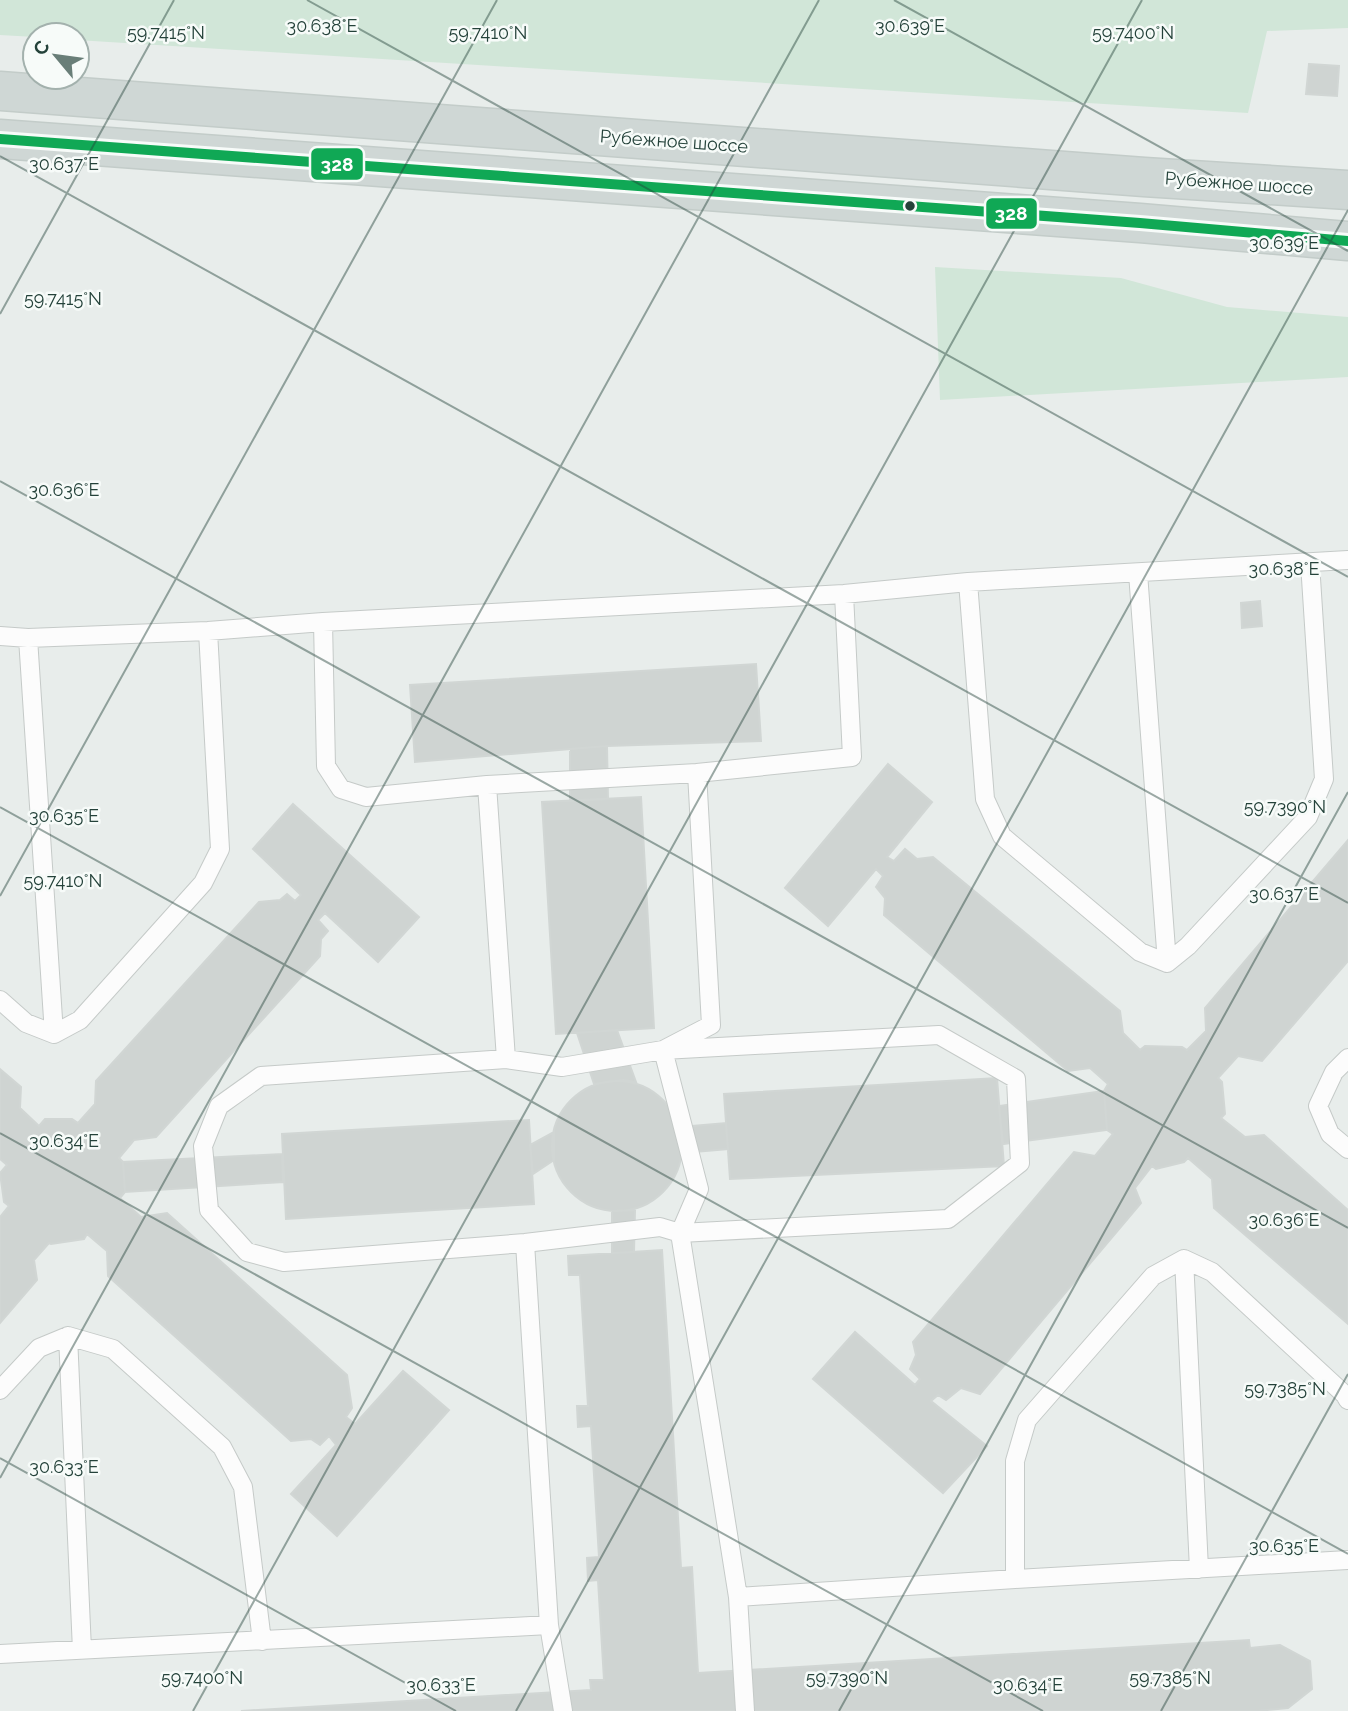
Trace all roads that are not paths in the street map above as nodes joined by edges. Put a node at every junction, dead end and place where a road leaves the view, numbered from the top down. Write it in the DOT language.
graph roads {
  1 [pos="0,91"];
  2 [pos="0,139"];
  3 [pos="1348,190"];
  4 [pos="1348,241"];
  5 [pos="1348,560"];
  6 [pos="1310,563"];
  7 [pos="1138,573"];
  8 [pos="968,582"];
  9 [pos="844,594"];
  10 [pos="323,622"];
  11 [pos="208,631"];
  12 [pos="0,636"];
  13 [pos="28,638"];
  14 [pos="697,773"];
  15 [pos="487,785"];
  16 [pos="1167,963"];
  17 [pos="0,1000"];
  18 [pos="54,1034"];
  19 [pos="663,1050"];
  20 [pos="1348,1058"];
  21 [pos="506,1059"];
  22 [pos="1348,1149"];
  23 [pos="680,1233"];
  24 [pos="525,1243"];
  25 [pos="1184,1259"];
  26 [pos="68,1336"];
  27 [pos="0,1391"];
  28 [pos="1348,1400"];
  29 [pos="1348,1560"];
  30 [pos="1199,1569"];
  31 [pos="1015,1580"];
  32 [pos="738,1597"];
  33 [pos="549,1625"];
  34 [pos="262,1641"];
  35 [pos="82,1650"];
  36 [pos="0,1654"];
  37 [pos="563,1711"];
  38 [pos="745,1711"];
  1 -- 3 [label="main road, Рубежное шоссе"];
  2 -- 4 [label="main road"];
  5 -- 6 [label="lane"];
  6 -- 7 [label="lane"];
  6 -- 16 [label="lane"];
  7 -- 8 [label="lane"];
  7 -- 16 [label="lane"];
  8 -- 9 [label="lane"];
  8 -- 16 [label="lane"];
  9 -- 10 [label="lane"];
  9 -- 14 [label="lane"];
  10 -- 11 [label="lane"];
  10 -- 15 [label="lane"];
  11 -- 13 [label="lane"];
  11 -- 18 [label="lane"];
  12 -- 13 [label="lane"];
  13 -- 18 [label="lane"];
  14 -- 15 [label="lane"];
  14 -- 19 [label="lane"];
  15 -- 21 [label="lane"];
  17 -- 18 [label="lane"];
  19 -- 21 [label="lane"];
  19 -- 23 [label="lane"];
  19 -- 23 [label="lane"];
  20 -- 22 [label="lane"];
  21 -- 24 [label="lane"];
  23 -- 24 [label="lane"];
  23 -- 32 [label="lane"];
  24 -- 33 [label="lane"];
  25 -- 28 [label="lane"];
  25 -- 30 [label="lane"];
  25 -- 31 [label="lane"];
  26 -- 27 [label="lane"];
  26 -- 34 [label="lane"];
  26 -- 35 [label="lane"];
  29 -- 30 [label="lane"];
  30 -- 31 [label="lane"];
  31 -- 32 [label="lane"];
  32 -- 38 [label="lane"];
  33 -- 34 [label="lane"];
  33 -- 37 [label="lane"];
  34 -- 35 [label="lane"];
  35 -- 36 [label="lane"];
}
